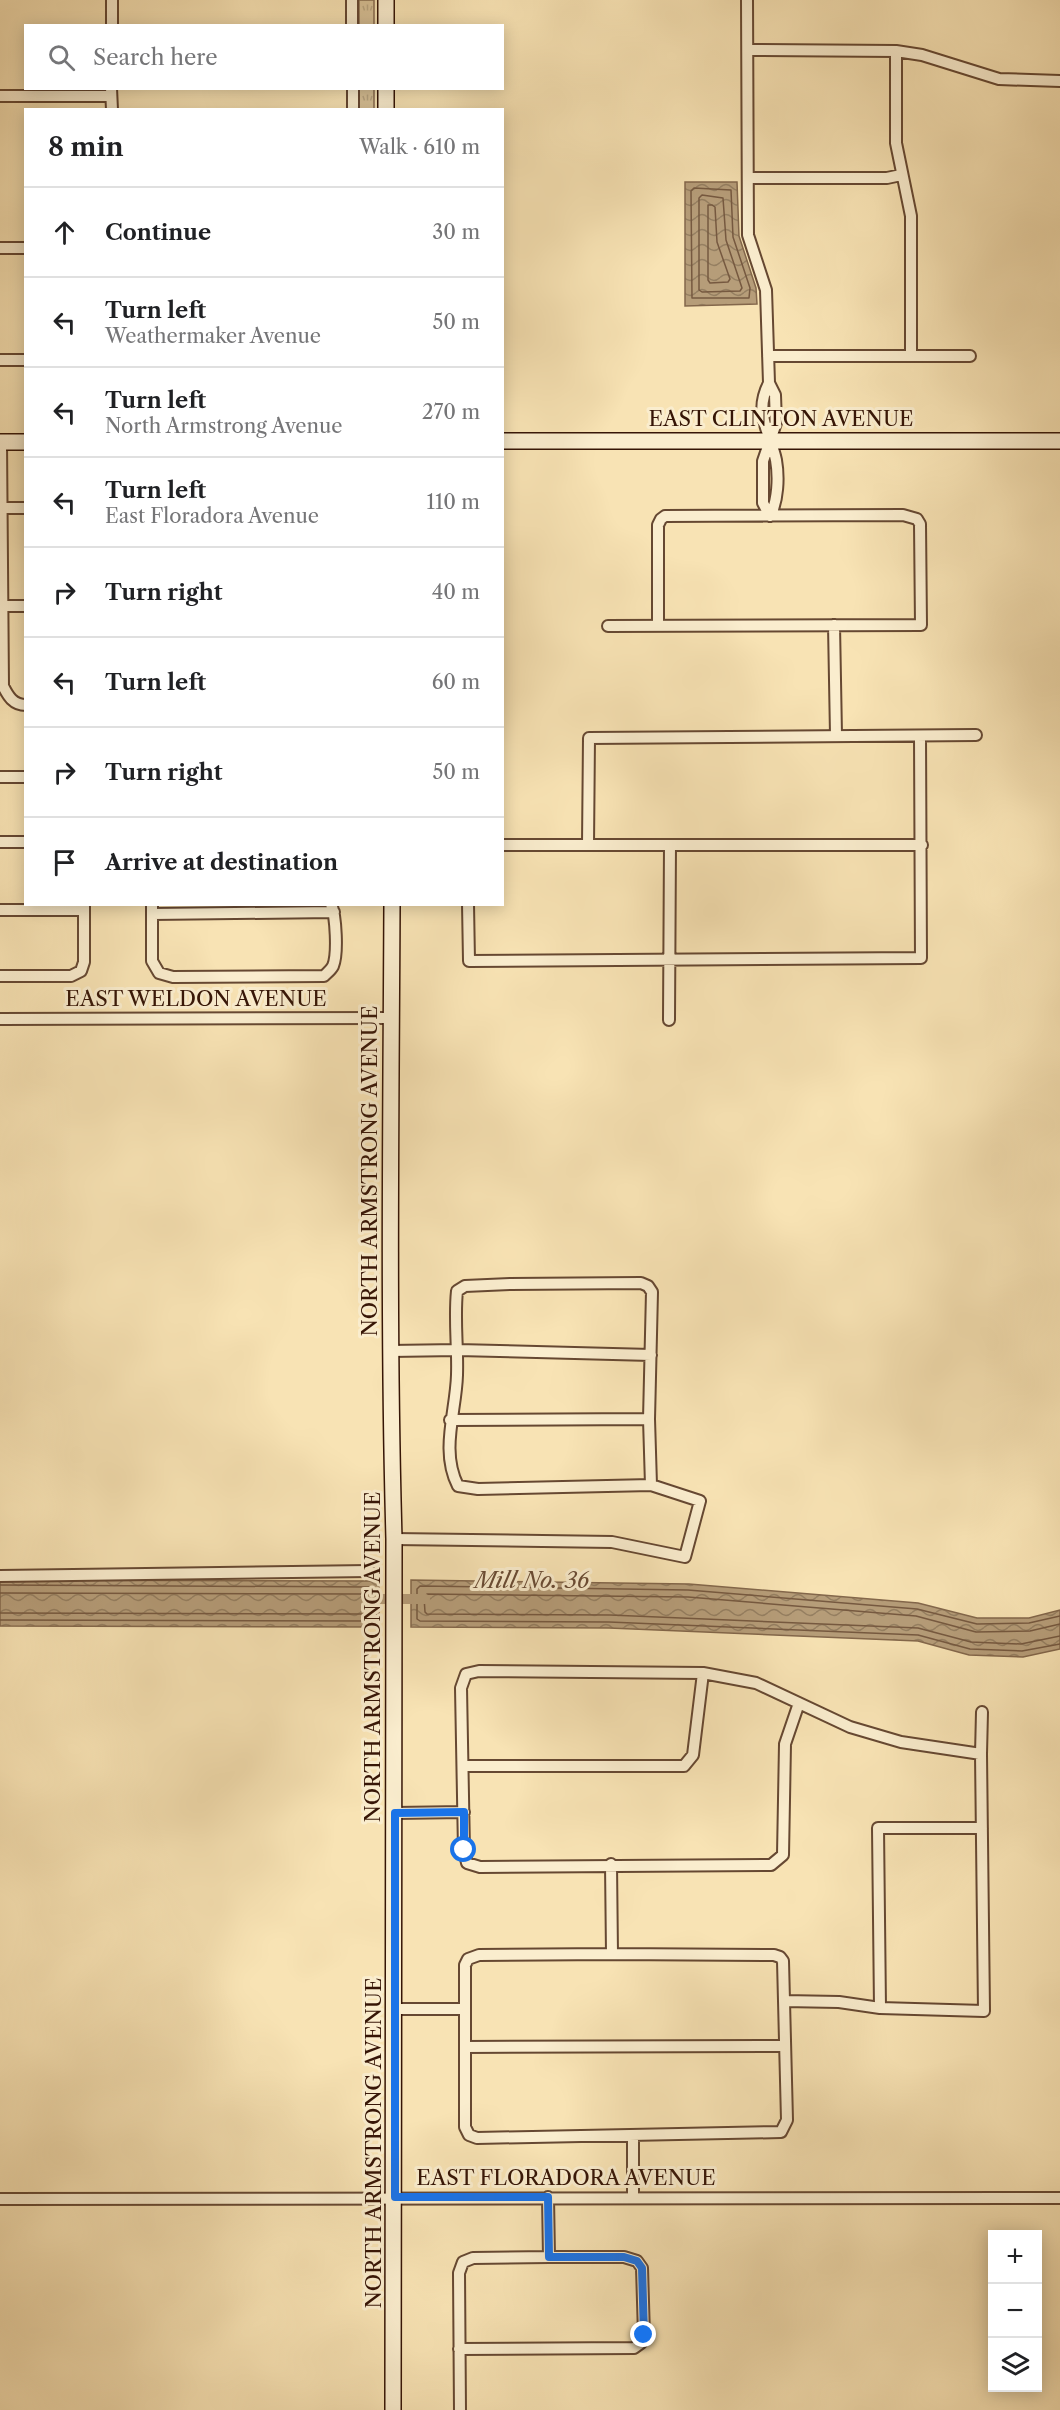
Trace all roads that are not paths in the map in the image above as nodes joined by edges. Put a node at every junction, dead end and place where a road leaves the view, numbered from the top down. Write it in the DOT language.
graph roads {
  1 [pos="112,0"];
  2 [pos="352,0"];
  3 [pos="386,0"];
  4 [pos="747,0"];
  5 [pos="112,24"];
  6 [pos="352,24"];
  7 [pos="386,24"];
  8 [pos="748,50"];
  9 [pos="896,51"];
  10 [pos="1060,81"];
  11 [pos="352,90"];
  12 [pos="386,90"];
  13 [pos="111,92"];
  14 [pos="0,96"];
  15 [pos="112,108"];
  16 [pos="353,108"];
  17 [pos="386,108"];
  18 [pos="901,175"];
  19 [pos="748,177"];
  20 [pos="0,248"];
  21 [pos="24,248"];
  22 [pos="768,356"];
  23 [pos="911,356"];
  24 [pos="970,356"];
  25 [pos="0,360"];
  26 [pos="24,360"];
  27 [pos="769,440"];
  28 [pos="504,441"];
  29 [pos="1060,441"];
  30 [pos="0,442"];
  31 [pos="24,442"];
  32 [pos="3,508"];
  33 [pos="24,508"];
  34 [pos="770,516"];
  35 [pos="3,606"];
  36 [pos="24,606"];
  37 [pos="834,625"];
  38 [pos="608,626"];
  39 [pos="658,626"];
  40 [pos="24,705"];
  41 [pos="836,735"];
  42 [pos="976,735"];
  43 [pos="920,736"];
  44 [pos="0,777"];
  45 [pos="24,777"];
  46 [pos="0,842"];
  47 [pos="24,842"];
  48 [pos="504,845"];
  49 [pos="588,845"];
  50 [pos="670,845"];
  51 [pos="922,845"];
  52 [pos="392,906"];
  53 [pos="468,906"];
  54 [pos="84,907"];
  55 [pos="333,908"];
  56 [pos="152,909"];
  57 [pos="0,910"];
  58 [pos="670,960"];
  59 [pos="0,976"];
  60 [pos="392,1018"];
  61 [pos="0,1019"];
  62 [pos="669,1020"];
  63 [pos="458,1350"];
  64 [pos="390,1351"];
  65 [pos="651,1355"];
  66 [pos="649,1419"];
  67 [pos="450,1420"];
  68 [pos="651,1485"];
  69 [pos="394,1539"];
  70 [pos="369,1571"];
  71 [pos="0,1576"];
  72 [pos="704,1673"];
  73 [pos="799,1703"];
  74 [pos="982,1712"];
  75 [pos="981,1754"];
  76 [pos="463,1766"];
  77 [pos="464,1812"];
  78 [pos="395,1813"];
  79 [pos="982,1828"];
  80 [pos="611,1864"];
  81 [pos="612,1954"];
  82 [pos="784,2001"];
  83 [pos="880,2008"];
  84 [pos="395,2009"];
  85 [pos="465,2009"];
  86 [pos="785,2046"];
  87 [pos="465,2047"];
  88 [pos="633,2136"];
  89 [pos="395,2197"];
  90 [pos="548,2197"];
  91 [pos="633,2198"];
  92 [pos="1060,2198"];
  93 [pos="0,2199"];
  94 [pos="549,2257"];
  95 [pos="459,2349"];
  96 [pos="393,2410"];
  97 [pos="460,2410"];
  1 -- 5 [label="street"];
  2 -- 6 [label="street"];
  3 -- 7 [label="street"];
  4 -- 8 [label="street"];
  8 -- 9 [label="street"];
  8 -- 19 [label="street"];
  9 -- 10 [label="street"];
  9 -- 18 [label="street"];
  11 -- 16 [label="street"];
  12 -- 17 [label="street"];
  13 -- 14 [label="street"];
  13 -- 15 [label="street"];
  18 -- 19 [label="street"];
  18 -- 23 [label="street"];
  19 -- 22 [label="street"];
  20 -- 21 [label="street"];
  22 -- 23 [label="street"];
  22 -- 27 [label="street"];
  23 -- 24 [label="street"];
  25 -- 26 [label="street"];
  27 -- 28 [label="street, EAST CLINTON AVENUE"];
  27 -- 29 [label="street, EAST CLINTON AVENUE"];
  27 -- 34 [label="street"];
  30 -- 31 [label="street"];
  30 -- 32 [label="street"];
  32 -- 33 [label="street"];
  32 -- 35 [label="street"];
  34 -- 37 [label="street"];
  34 -- 39 [label="street"];
  35 -- 36 [label="street"];
  35 -- 40 [label="street"];
  37 -- 39 [label="street"];
  37 -- 41 [label="street"];
  38 -- 39 [label="street"];
  41 -- 43 [label="street"];
  41 -- 49 [label="street"];
  42 -- 43 [label="street"];
  43 -- 51 [label="street"];
  44 -- 45 [label="street"];
  46 -- 47 [label="street"];
  48 -- 49 [label="street"];
  49 -- 50 [label="street"];
  50 -- 51 [label="street"];
  50 -- 58 [label="street"];
  51 -- 58 [label="street"];
  52 -- 60 [label="street, NORTH ARMSTRONG AVENUE"];
  53 -- 58 [label="street"];
  54 -- 57 [label="street"];
  54 -- 59 [label="street"];
  55 -- 56 [label="street"];
  55 -- 56 [label="street"];
  58 -- 62 [label="street"];
  60 -- 61 [label="street, EAST WELDON AVENUE"];
  60 -- 64 [label="street, NORTH ARMSTRONG AVENUE"];
  63 -- 64 [label="street"];
  63 -- 65 [label="street"];
  63 -- 65 [label="street"];
  63 -- 67 [label="street"];
  64 -- 69 [label="street, NORTH ARMSTRONG AVENUE"];
  65 -- 66 [label="street"];
  66 -- 67 [label="street"];
  66 -- 68 [label="street"];
  67 -- 68 [label="street"];
  68 -- 69 [label="street"];
  69 -- 78 [label="street, NORTH ARMSTRONG AVENUE"];
  70 -- 71 [label="street"];
  72 -- 73 [label="street"];
  72 -- 76 [label="street"];
  72 -- 76 [label="street"];
  73 -- 75 [label="street"];
  73 -- 80 [label="street"];
  74 -- 75 [label="street"];
  75 -- 79 [label="street"];
  76 -- 77 [label="street"];
  77 -- 78 [label="street"];
  77 -- 80 [label="street"];
  78 -- 84 [label="street, NORTH ARMSTRONG AVENUE"];
  79 -- 83 [label="street"];
  79 -- 83 [label="street"];
  80 -- 81 [label="street"];
  81 -- 82 [label="street"];
  81 -- 85 [label="street"];
  82 -- 83 [label="street"];
  82 -- 86 [label="street"];
  84 -- 85 [label="street"];
  84 -- 89 [label="street, NORTH ARMSTRONG AVENUE"];
  85 -- 87 [label="street"];
  86 -- 87 [label="street"];
  86 -- 88 [label="street"];
  87 -- 88 [label="street"];
  88 -- 91 [label="street"];
  89 -- 90 [label="street, EAST FLORADORA AVENUE"];
  89 -- 93 [label="street, EAST FLORADORA AVENUE"];
  89 -- 96 [label="street, NORTH ARMSTRONG AVENUE"];
  90 -- 91 [label="street, EAST FLORADORA AVENUE"];
  90 -- 94 [label="street"];
  91 -- 92 [label="street, EAST FLORADORA AVENUE"];
  94 -- 95 [label="street"];
  94 -- 95 [label="street"];
  95 -- 97 [label="street"];
}
